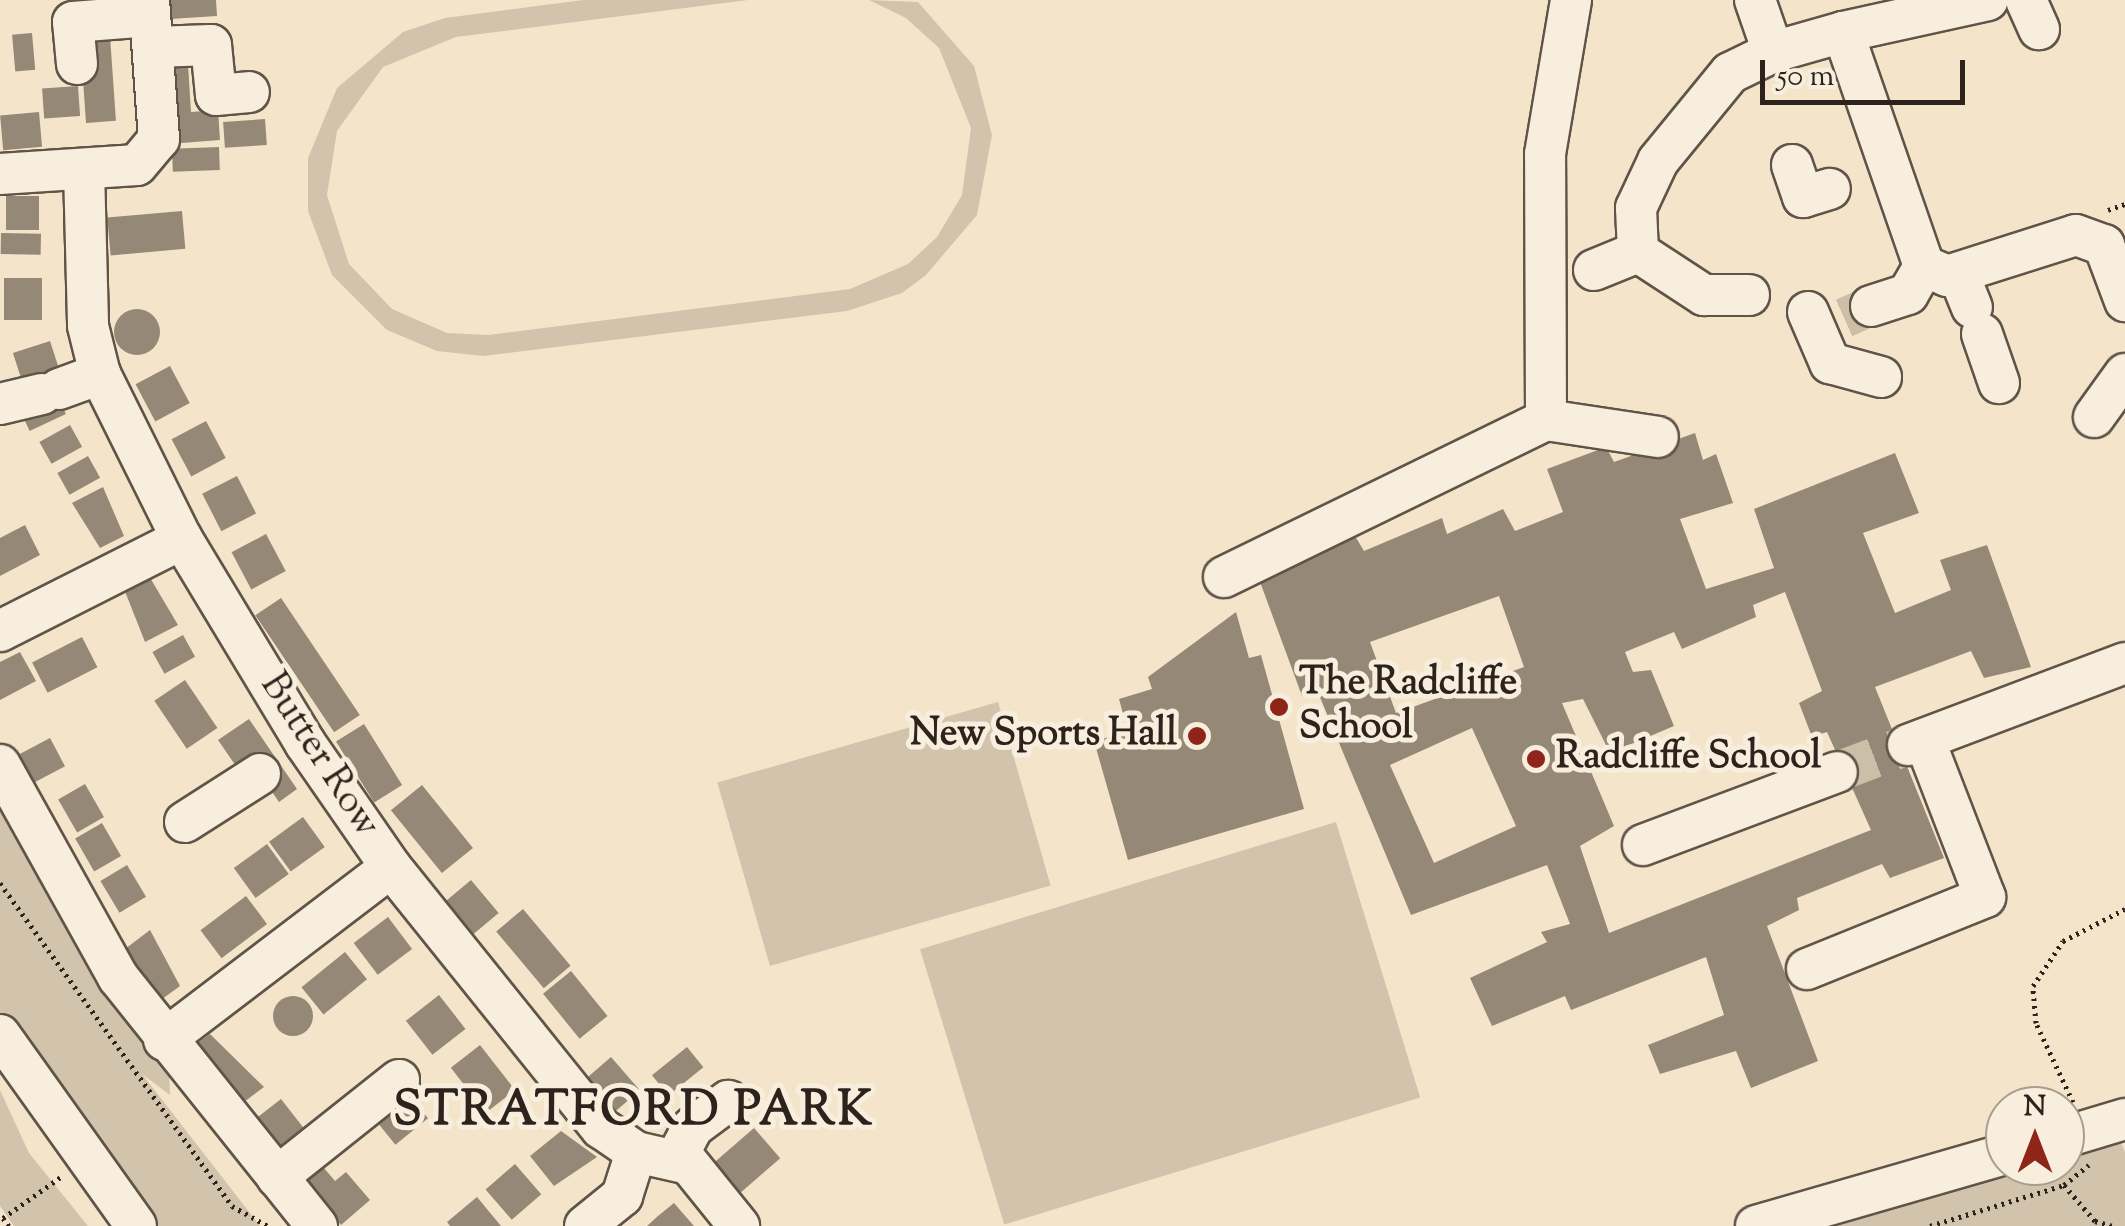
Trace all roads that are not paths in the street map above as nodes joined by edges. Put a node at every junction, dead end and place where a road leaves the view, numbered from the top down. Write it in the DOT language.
graph roads {
  1 [pos="1572,0"];
  2 [pos="1756,0"];
  3 [pos="1988,0"];
  4 [pos="72,11"];
  5 [pos="151,21"];
  6 [pos="1843,32"];
  7 [pos="1773,52"];
  8 [pos="77,64"];
  9 [pos="249,92"];
  10 [pos="1,165"];
  11 [pos="1792,165"];
  12 [pos="84,170"];
  13 [pos="1859,178"];
  14 [pos="1638,252"];
  15 [pos="1594,270"];
  16 [pos="1749,295"];
  17 [pos="1959,295"];
  18 [pos="2125,301"];
  19 [pos="100,374"];
  20 [pos="2125,374"];
  21 [pos="1881,376"];
  22 [pos="1999,382"];
  23 [pos="0,404"];
  24 [pos="2094,417"];
  25 [pos="1546,420"];
  26 [pos="1658,437"];
  27 [pos="182,538"];
  28 [pos="1224,576"];
  29 [pos="0,631"];
  30 [pos="2125,663"];
  31 [pos="281,760"];
  32 [pos="0,764"];
  33 [pos="1837,772"];
  34 [pos="185,822"];
  35 [pos="1643,845"];
  36 [pos="391,867"];
  37 [pos="1807,969"];
  38 [pos="0,1035"];
  39 [pos="164,1040"];
  40 [pos="399,1080"];
  41 [pos="728,1100"];
  42 [pos="2125,1119"];
  43 [pos="2085,1131"];
  44 [pos="636,1152"];
  45 [pos="676,1157"];
  46 [pos="1985,1160"];
  47 [pos="277,1176"];
  48 [pos="136,1226"];
  49 [pos="317,1226"];
  50 [pos="585,1226"];
  51 [pos="739,1226"];
  52 [pos="1756,1226"];
  1 -- 25 [label="street"];
  2 -- 7 [label="street"];
  3 -- 6 [label="street"];
  4 -- 5 [label="street"];
  4 -- 8 [label="street"];
  5 -- 9 [label="street"];
  5 -- 12 [label="street"];
  6 -- 7 [label="street"];
  6 -- 13 [label="street"];
  7 -- 14 [label="street"];
  10 -- 12 [label="street"];
  11 -- 13 [label="street"];
  12 -- 19 [label="street, Butter Row"];
  13 -- 17 [label="street"];
  14 -- 15 [label="street"];
  14 -- 16 [label="street"];
  17 -- 18 [label="street"];
  17 -- 21 [label="street"];
  17 -- 22 [label="street"];
  19 -- 23 [label="street"];
  19 -- 27 [label="street, Butter Row"];
  20 -- 24 [label="street"];
  25 -- 26 [label="street"];
  25 -- 28 [label="street"];
  27 -- 29 [label="street"];
  27 -- 31 [label="street, Butter Row"];
  30 -- 37 [label="street"];
  31 -- 34 [label="street"];
  31 -- 36 [label="street, Butter Row"];
  32 -- 39 [label="street"];
  33 -- 35 [label="street"];
  36 -- 39 [label="street"];
  36 -- 44 [label="street, Butter Row"];
  38 -- 48 [label="street"];
  39 -- 47 [label="street"];
  40 -- 47 [label="street"];
  41 -- 45 [label="street"];
  42 -- 43 [label="street"];
  44 -- 45 [label="street, Butter Row"];
  44 -- 50 [label="street"];
  45 -- 51 [label="street"];
  46 -- 52 [label="street"];
  47 -- 49 [label="street"];
}
